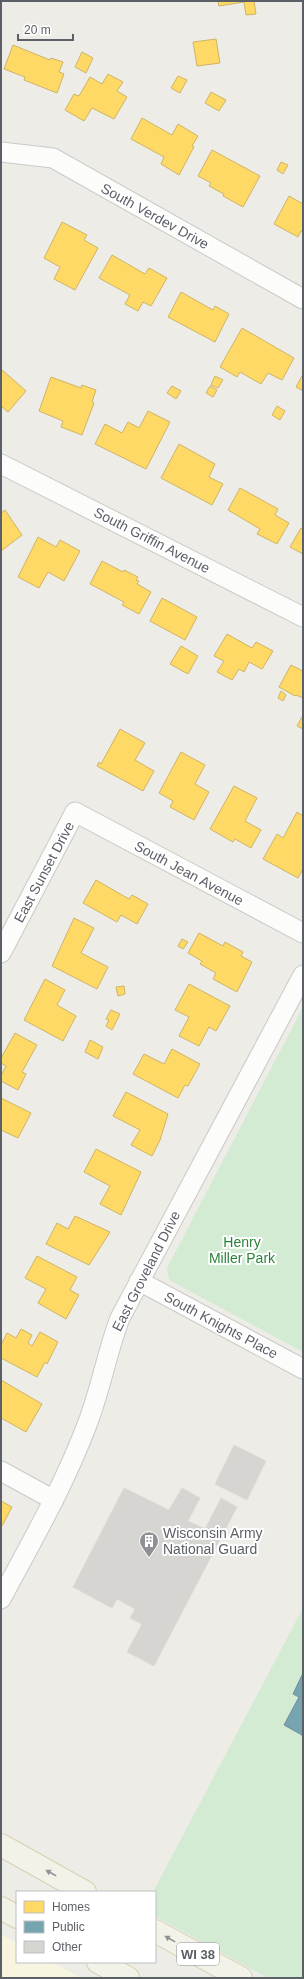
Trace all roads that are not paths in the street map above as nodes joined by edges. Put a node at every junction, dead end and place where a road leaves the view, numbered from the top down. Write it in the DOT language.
graph roads {
  1 [pos="1,152"];
  2 [pos="303,299"];
  3 [pos="1,464"];
  4 [pos="303,617"];
  5 [pos="75,812"];
  6 [pos="303,933"];
  7 [pos="1,953"];
  8 [pos="303,975"];
  9 [pos="139,1281"];
  10 [pos="303,1369"];
  11 [pos="1,1471"];
  12 [pos="54,1500"];
  13 [pos="1,1599"];
  14 [pos="1,1845"];
  15 [pos="83,1891"];
  16 [pos="1,1908"];
  17 [pos="16,1916"];
  18 [pos="156,1932"];
  19 [pos="100,1963"];
  20 [pos="128,1978"];
  21 [pos="241,1978"];
  1 -- 2 [label="street, South Verdev Drive"];
  3 -- 4 [label="street, South Griffin Avenue"];
  5 -- 6 [label="street, South Jean Avenue"];
  5 -- 7 [label="street, East Sunset Drive"];
  8 -- 9 [label="street, East Groveland Drive"];
  9 -- 10 [label="street, South Knights Place"];
  9 -- 12 [label="street, East Groveland Drive"];
  11 -- 12 [label="street"];
  12 -- 13 [label="street, East Groveland Drive"];
  15 -- 14 [label="main road, one-way"];
  16 -- 17 [label="main road"];
  21 -- 18 [label="main road, WI 38, one-way"];
  19 -- 20 [label="main road"];
}
